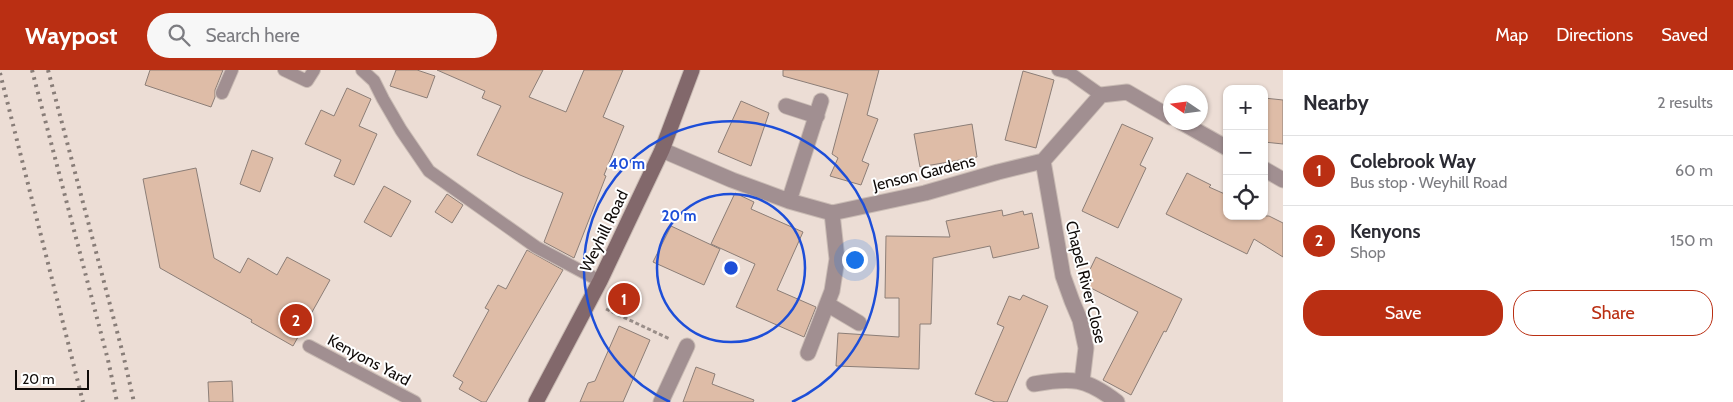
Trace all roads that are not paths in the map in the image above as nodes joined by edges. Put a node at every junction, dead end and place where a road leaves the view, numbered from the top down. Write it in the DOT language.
graph roads {
  1 [pos="232,70"];
  2 [pos="284,70"];
  3 [pos="314,70"];
  4 [pos="362,70"];
  5 [pos="692,70"];
  6 [pos="1058,70"];
  7 [pos="222,93"];
  8 [pos="1102,96"];
  9 [pos="821,101"];
  10 [pos="786,106"];
  11 [pos="1163,113"];
  12 [pos="817,116"];
  13 [pos="1195,130"];
  14 [pos="1223,146"];
  15 [pos="662,150"];
  16 [pos="1043,161"];
  17 [pos="1268,171"];
  18 [pos="1283,180"];
  19 [pos="789,201"];
  20 [pos="832,213"];
  21 [pos="600,281"];
  22 [pos="827,304"];
  23 [pos="859,323"];
  24 [pos="309,346"];
  25 [pos="687,346"];
  26 [pos="808,353"];
  27 [pos="1082,381"];
  28 [pos="1034,384"];
  29 [pos="415,402"];
  30 [pos="536,402"];
  31 [pos="660,402"];
  32 [pos="1117,402"];
  1 -- 7 [label="lane"];
  2 -- 3 [label="lane"];
  4 -- 21 [label="lane"];
  5 -- 15 [label="main road, Weyhill Road"];
  6 -- 8 [label="lane"];
  8 -- 11 [label="street"];
  8 -- 16 [label="street"];
  9 -- 12 [label="street"];
  10 -- 12 [label="street"];
  12 -- 19 [label="street"];
  13 -- 14 [label="street"];
  15 -- 19 [label="street, Jenson Gardens"];
  15 -- 21 [label="main road, Weyhill Road"];
  16 -- 20 [label="street, Jenson Gardens"];
  16 -- 27 [label="street, Chapel River Close"];
  17 -- 18 [label="street"];
  19 -- 20 [label="street, Jenson Gardens"];
  20 -- 22 [label="street"];
  21 -- 30 [label="main road, Weyhill Road"];
  22 -- 23 [label="street"];
  22 -- 26 [label="street"];
  24 -- 29 [label="lane, Kenyons Yard"];
  25 -- 31 [label="street"];
  27 -- 28 [label="street"];
  27 -- 32 [label="street"];
}
